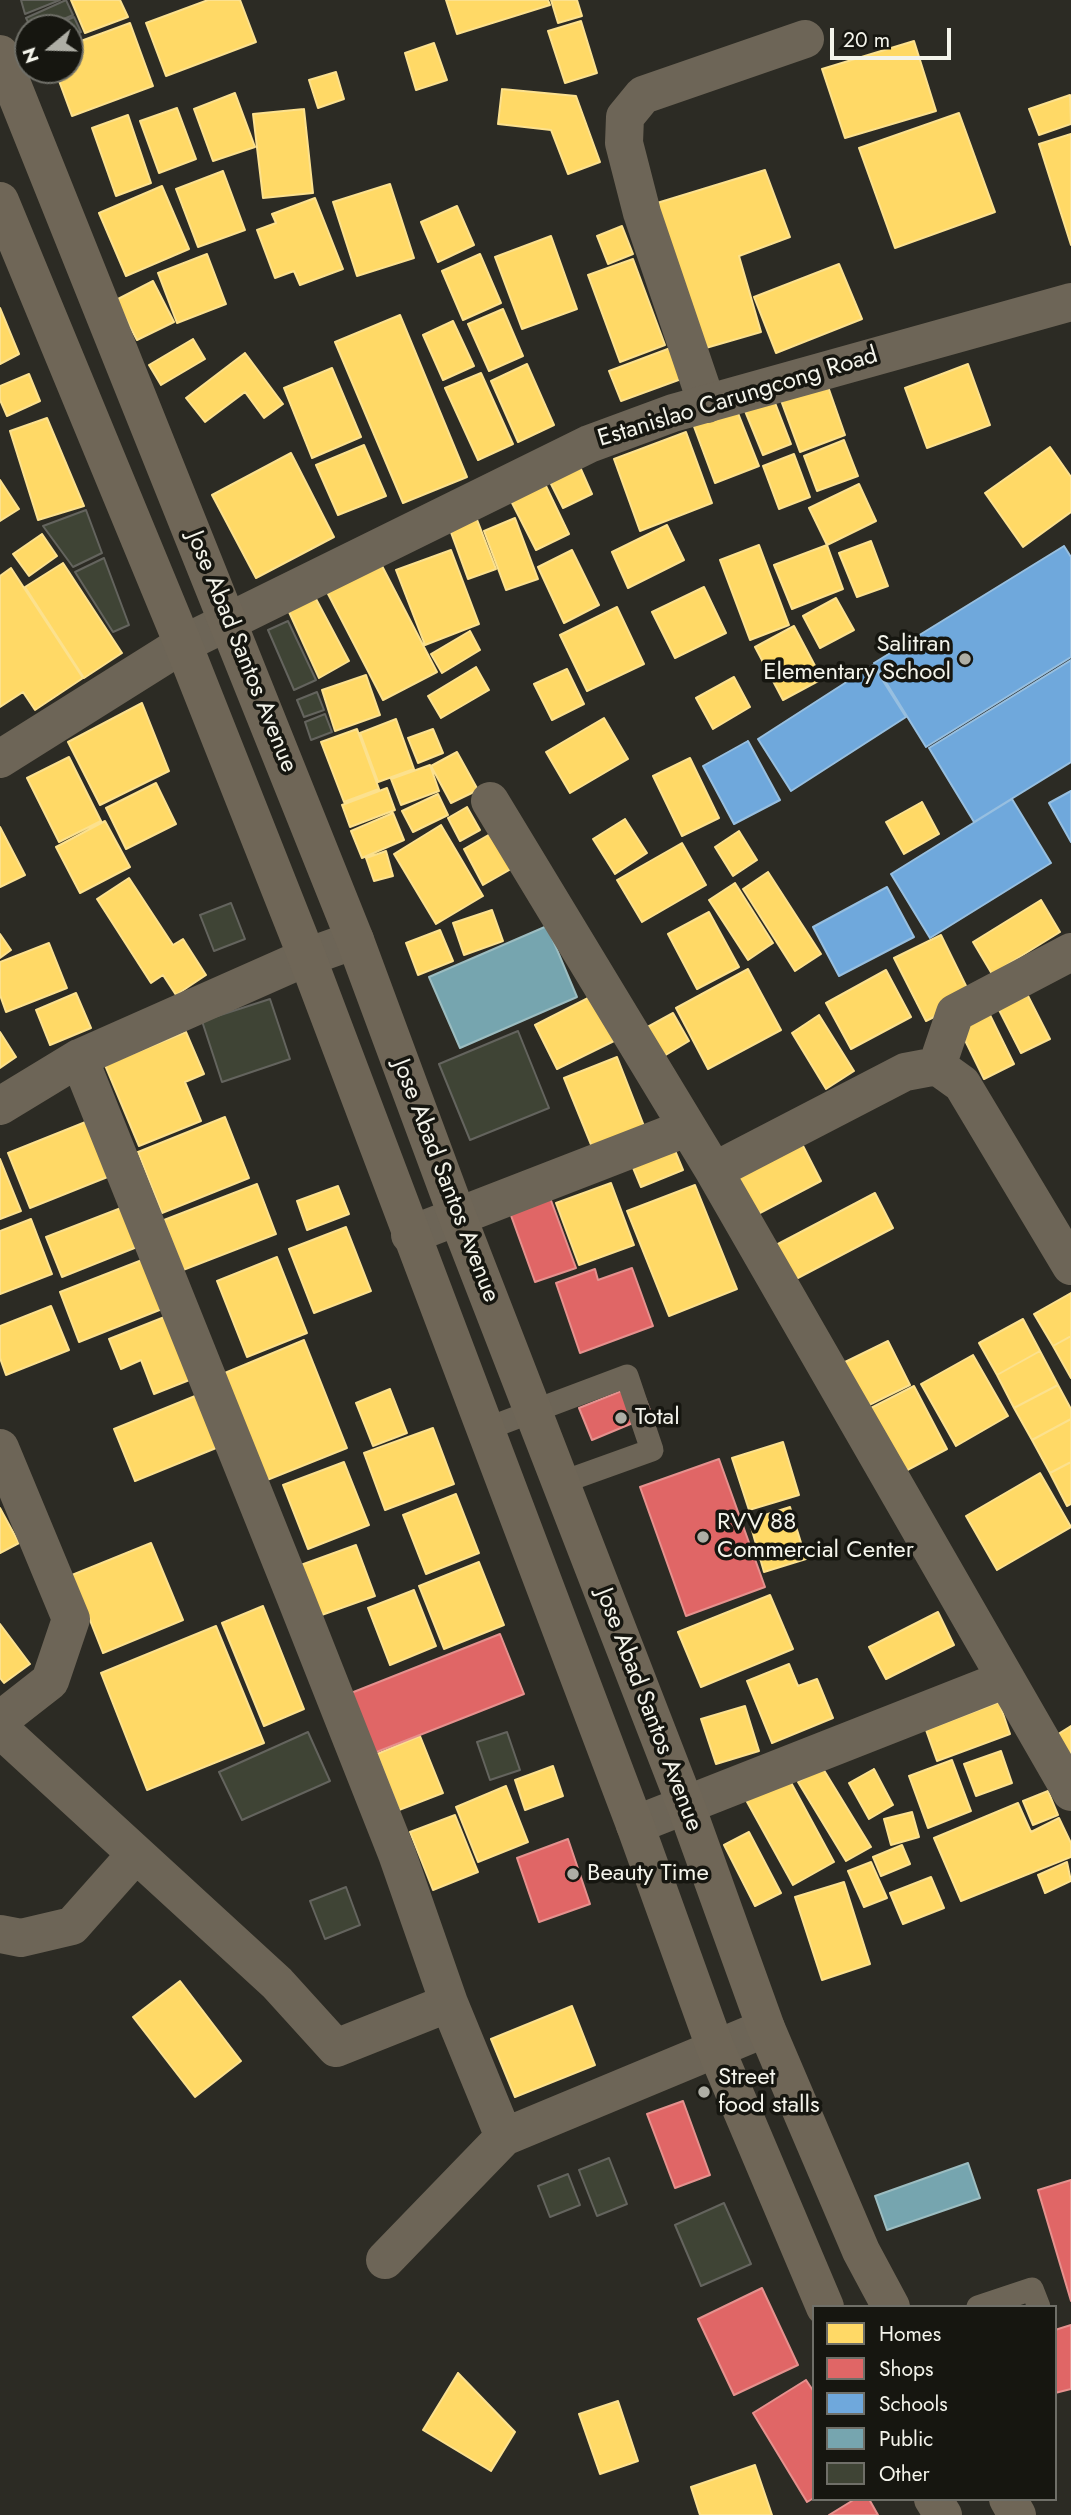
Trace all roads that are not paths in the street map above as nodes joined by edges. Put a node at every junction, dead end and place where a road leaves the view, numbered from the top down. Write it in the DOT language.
graph roads {
  1 [pos="805,39"];
  2 [pos="0,54"];
  3 [pos="0,201"];
  4 [pos="1071,302"];
  5 [pos="707,404"];
  6 [pos="229,621"];
  7 [pos="183,644"];
  8 [pos="0,759"];
  9 [pos="490,801"];
  10 [pos="355,940"];
  11 [pos="1071,952"];
  12 [pos="307,957"];
  13 [pos="79,1058"];
  14 [pos="937,1066"];
  15 [pos="0,1106"];
  16 [pos="687,1128"];
  17 [pos="713,1171"];
  18 [pos="458,1217"];
  19 [pos="410,1235"];
  20 [pos="1071,1266"];
  21 [pos="535,1410"];
  22 [pos="486,1429"];
  23 [pos="0,1448"];
  24 [pos="560,1483"];
  25 [pos="1006,1679"];
  26 [pos="0,1720"];
  27 [pos="0,1729"];
  28 [pos="1071,1792"];
  29 [pos="686,1806"];
  30 [pos="635,1825"];
  31 [pos="136,1854"];
  32 [pos="0,1934"];
  33 [pos="449,2003"];
  34 [pos="766,2028"];
  35 [pos="715,2048"];
  36 [pos="504,2137"];
  37 [pos="384,2260"];
  38 [pos="824,2305"];
  39 [pos="890,2305"];
  40 [pos="984,2305"];
  41 [pos="1038,2305"];
  1 -- 5 [label="street"];
  2 -- 6 [label="main road, Jose Abad Santos Avenue"];
  3 -- 7 [label="main road, Jose Abad Santos Avenue"];
  4 -- 5 [label="street, Estanislao Carungcong Road"];
  5 -- 6 [label="street, Estanislao Carungcong Road"];
  6 -- 7 [label="street, Estanislao Carungcong Road"];
  6 -- 10 [label="main road, Jose Abad Santos Avenue"];
  7 -- 8 [label="street, Estanislao Carungcong Road"];
  7 -- 12 [label="main road, Jose Abad Santos Avenue"];
  9 -- 16 [label="street"];
  10 -- 12 [label="street"];
  10 -- 18 [label="main road, Jose Abad Santos Avenue"];
  11 -- 14 [label="street"];
  12 -- 13 [label="street"];
  12 -- 19 [label="main road, Jose Abad Santos Avenue"];
  13 -- 15 [label="street"];
  13 -- 33 [label="street"];
  14 -- 17 [label="street"];
  14 -- 20 [label="street"];
  16 -- 17 [label="street"];
  16 -- 18 [label="street"];
  17 -- 25 [label="street"];
  18 -- 19 [label="street"];
  18 -- 21 [label="main road, Jose Abad Santos Avenue"];
  19 -- 22 [label="main road, Jose Abad Santos Avenue"];
  21 -- 22 [label="lane"];
  21 -- 24 [label="main road, Jose Abad Santos Avenue"];
  21 -- 24 [label="lane"];
  22 -- 30 [label="main road, Jose Abad Santos Avenue"];
  23 -- 26 [label="street"];
  24 -- 29 [label="main road, Jose Abad Santos Avenue"];
  25 -- 28 [label="street"];
  25 -- 29 [label="street"];
  27 -- 31 [label="street"];
  29 -- 30 [label="street"];
  29 -- 34 [label="main road, Jose Abad Santos Avenue"];
  30 -- 35 [label="main road, Jose Abad Santos Avenue"];
  31 -- 32 [label="street"];
  31 -- 33 [label="street"];
  33 -- 36 [label="street"];
  34 -- 35 [label="street"];
  34 -- 39 [label="main road, Jose Abad Santos Avenue"];
  35 -- 36 [label="street"];
  35 -- 38 [label="main road, Jose Abad Santos Avenue"];
  36 -- 37 [label="street"];
  40 -- 41 [label="lane"];
}
